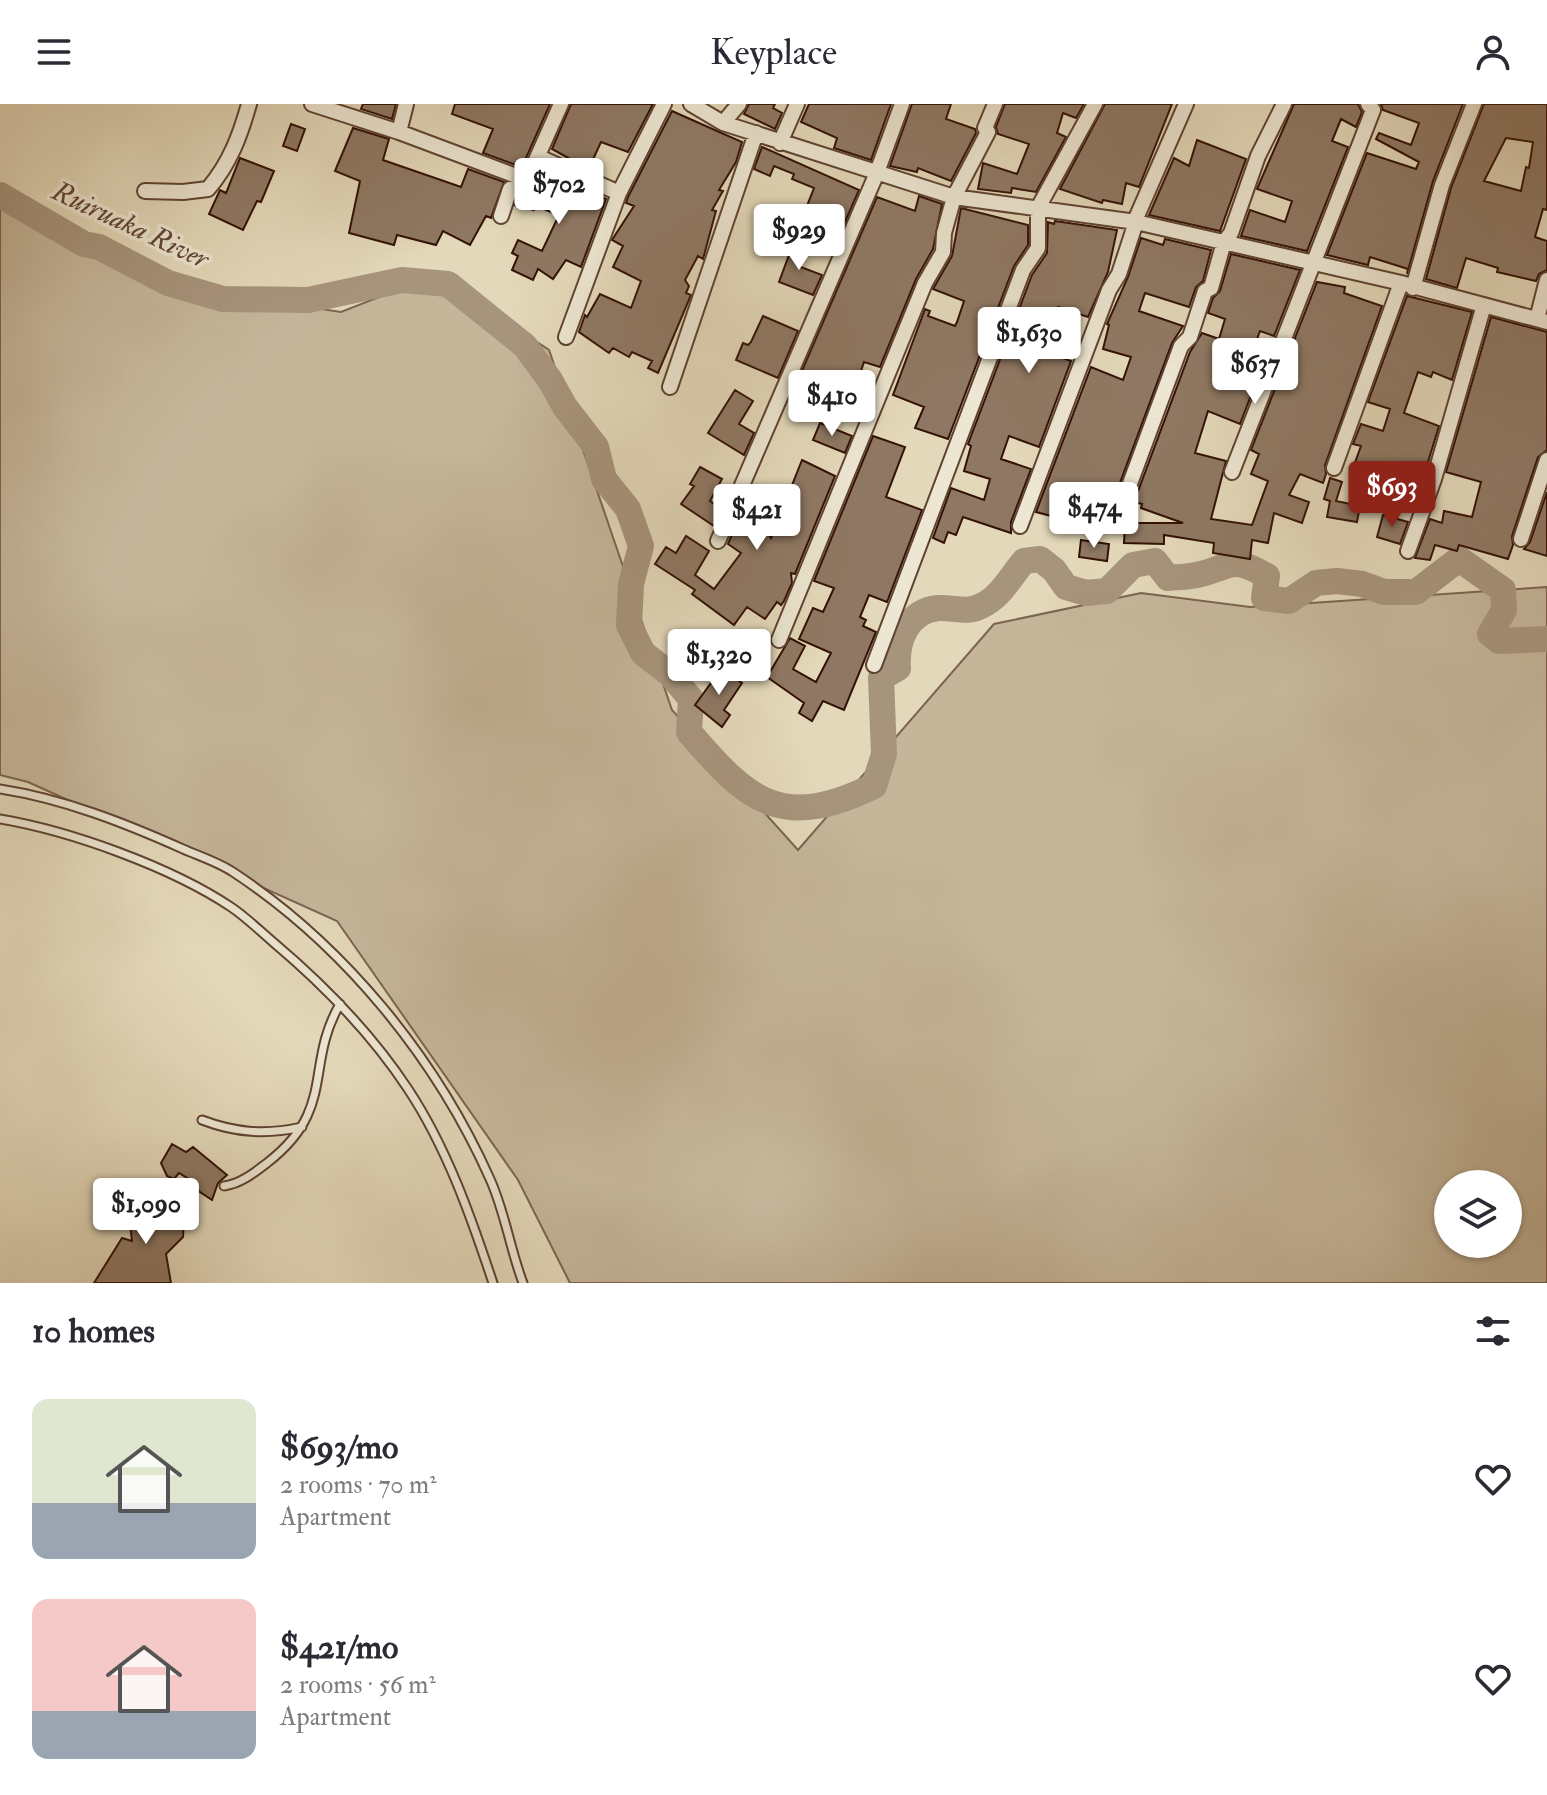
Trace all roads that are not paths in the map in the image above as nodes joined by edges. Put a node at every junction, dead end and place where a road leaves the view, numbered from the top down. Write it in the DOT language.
graph roads {
  1 [pos="249,104"];
  2 [pos="312,104"];
  3 [pos="406,104"];
  4 [pos="561,104"];
  5 [pos="664,104"];
  6 [pos="691,104"];
  7 [pos="739,104"];
  8 [pos="797,104"];
  9 [pos="902,104"];
  10 [pos="995,104"];
  11 [pos="1095,104"];
  12 [pos="1186,104"];
  13 [pos="1284,104"];
  14 [pos="1368,104"];
  15 [pos="1474,104"];
  16 [pos="723,123"];
  17 [pos="399,132"];
  18 [pos="756,133"];
  19 [pos="780,143"];
  20 [pos="876,175"];
  21 [pos="527,180"];
  22 [pos="145,191"];
  23 [pos="619,193"];
  24 [pos="954,197"];
  25 [pos="1038,208"];
  26 [pos="501,216"];
  27 [pos="1135,222"];
  28 [pos="1224,242"];
  29 [pos="1312,263"];
  30 [pos="1547,280"];
  31 [pos="1407,285"];
  32 [pos="1484,305"];
  33 [pos="1542,321"];
  34 [pos="566,337"];
  35 [pos="670,387"];
  36 [pos="1547,460"];
  37 [pos="1334,468"];
  38 [pos="1232,472"];
  39 [pos="1118,516"];
  40 [pos="1020,526"];
  41 [pos="1521,539"];
  42 [pos="718,541"];
  43 [pos="1408,551"];
  44 [pos="779,640"];
  45 [pos="874,665"];
  46 [pos="0,789"];
  47 [pos="0,819"];
  48 [pos="340,1004"];
  49 [pos="202,1120"];
  50 [pos="302,1127"];
  51 [pos="224,1186"];
  52 [pos="493,1283"];
  53 [pos="523,1283"];
  1 -- 22 [label="street"];
  2 -- 17 [label="street"];
  3 -- 17 [label="street"];
  4 -- 21 [label="street"];
  5 -- 23 [label="street"];
  6 -- 16 [label="street"];
  7 -- 16 [label="street"];
  8 -- 19 [label="street"];
  9 -- 20 [label="street"];
  10 -- 24 [label="street"];
  11 -- 25 [label="street"];
  12 -- 27 [label="street"];
  13 -- 28 [label="street"];
  14 -- 29 [label="street"];
  15 -- 31 [label="street"];
  16 -- 18 [label="street"];
  17 -- 21 [label="street"];
  18 -- 19 [label="street"];
  18 -- 35 [label="street"];
  19 -- 20 [label="street"];
  20 -- 24 [label="street"];
  20 -- 42 [label="street"];
  21 -- 23 [label="street"];
  21 -- 26 [label="street"];
  23 -- 34 [label="street"];
  24 -- 25 [label="street"];
  24 -- 44 [label="street"];
  25 -- 27 [label="street"];
  25 -- 45 [label="street"];
  27 -- 28 [label="street"];
  27 -- 40 [label="street"];
  28 -- 29 [label="street"];
  28 -- 39 [label="street"];
  29 -- 31 [label="street"];
  29 -- 38 [label="street"];
  30 -- 33 [label="street"];
  31 -- 32 [label="street"];
  31 -- 37 [label="street"];
  32 -- 33 [label="street"];
  32 -- 43 [label="street"];
  36 -- 41 [label="street"];
  46 -- 53 [label="lane"];
  47 -- 48 [label="lane"];
  48 -- 50 [label="lane"];
  48 -- 52 [label="lane"];
  49 -- 50 [label="lane"];
  50 -- 51 [label="lane"];
}
